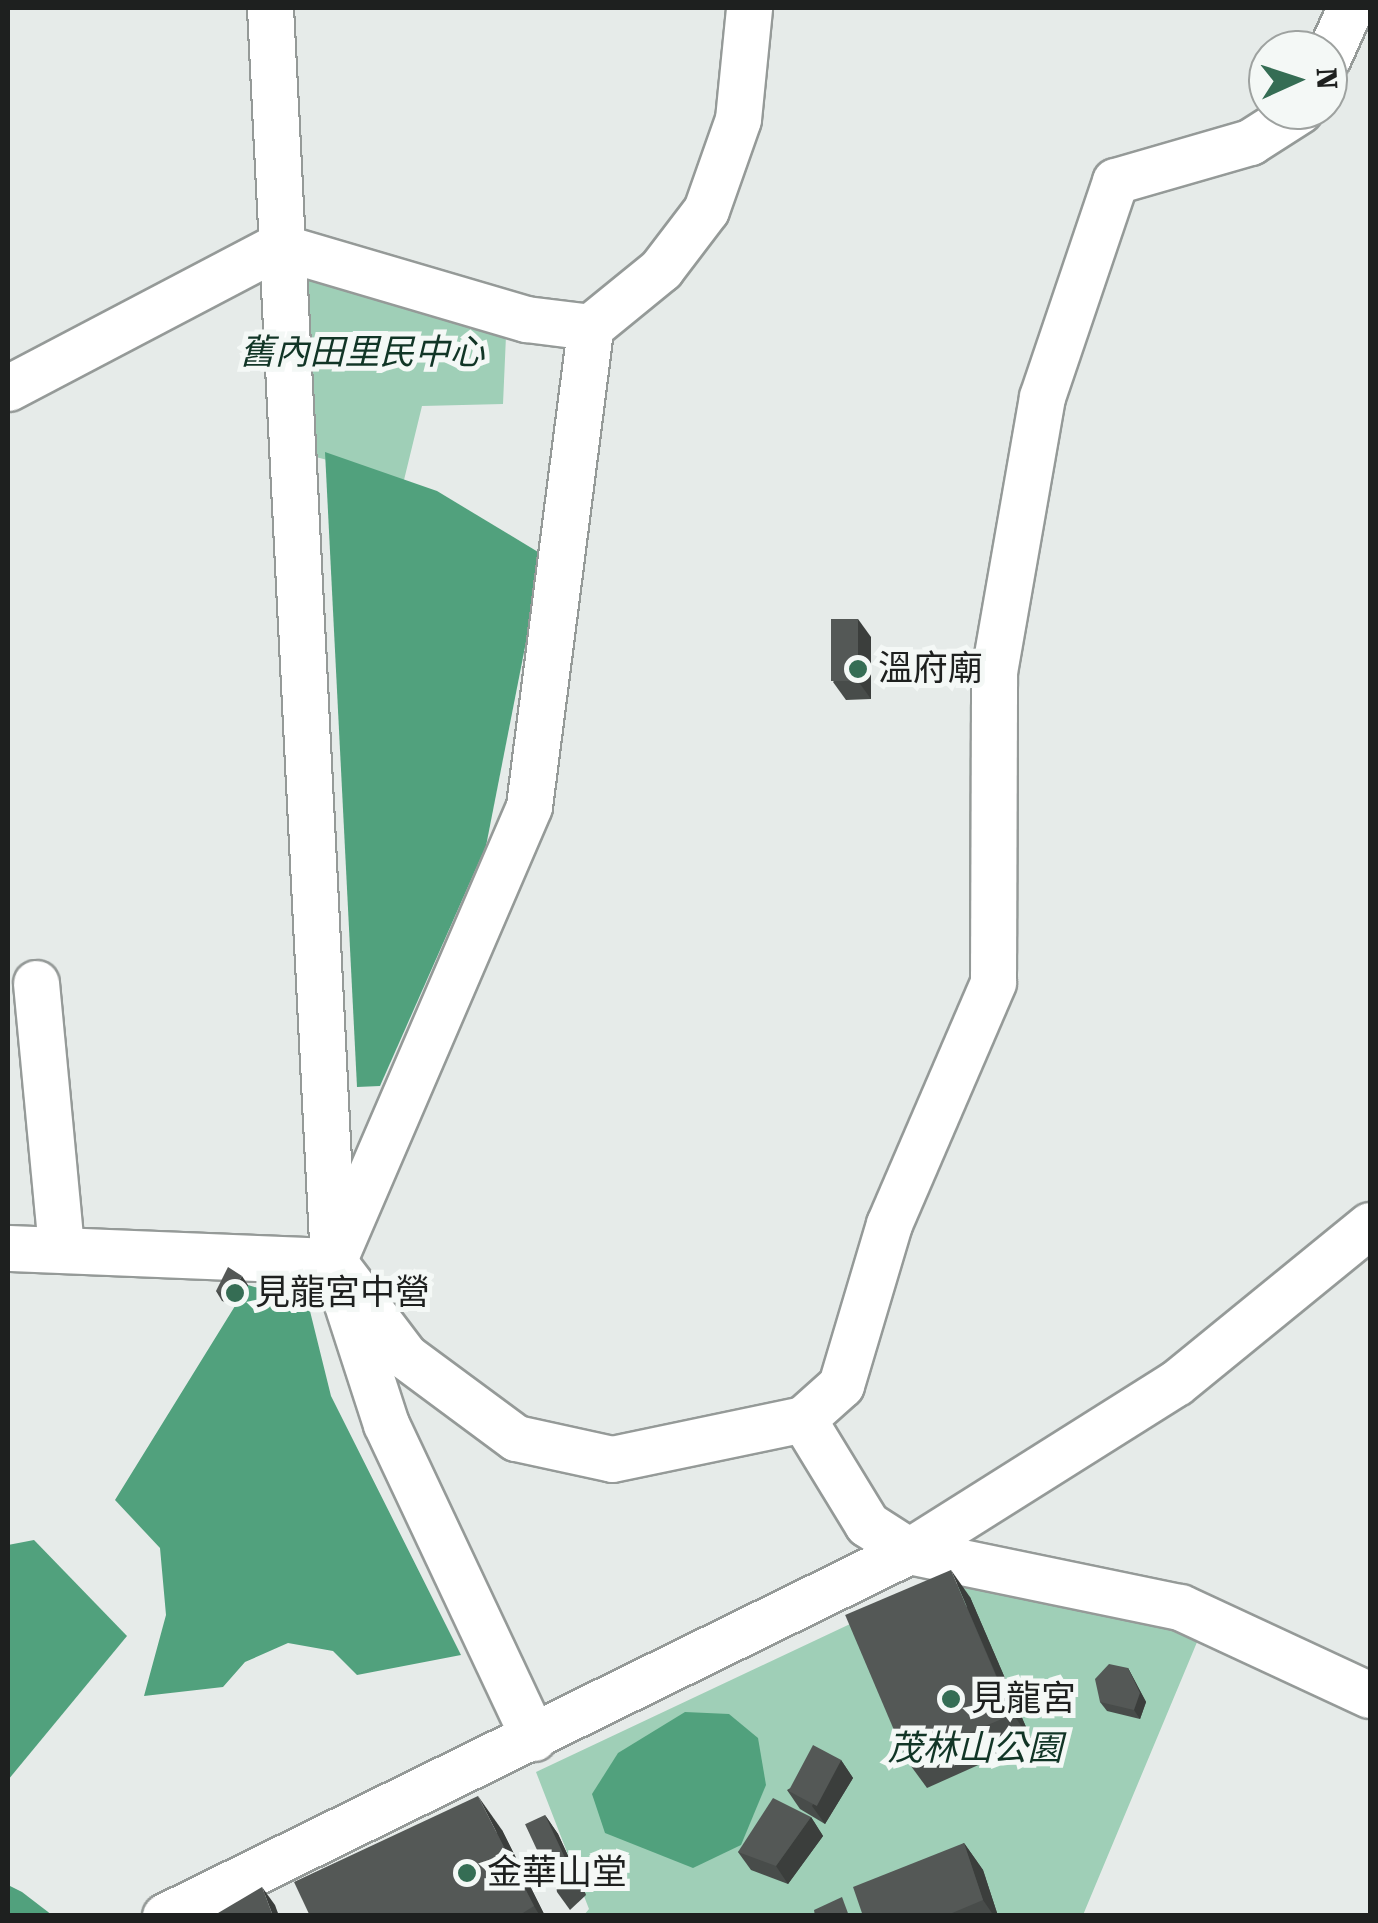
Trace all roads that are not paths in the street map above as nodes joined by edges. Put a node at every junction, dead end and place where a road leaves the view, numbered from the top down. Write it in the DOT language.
graph roads {
  1 [pos="270,8"];
  2 [pos="749,8"];
  3 [pos="1269,130"];
  4 [pos="278,246"];
  5 [pos="590,327"];
  6 [pos="8,388"];
  7 [pos="36,983"];
  8 [pos="1370,1224"];
  9 [pos="8,1248"];
  10 [pos="61,1248"];
  11 [pos="333,1261"];
  12 [pos="804,1419"];
  13 [pos="909,1552"];
  14 [pos="1370,1694"];
  15 [pos="534,1738"];
  16 [pos="165,1916"];
  1 -- 4 [label="street"];
  2 -- 5 [label="street"];
  3 -- 12 [label="street"];
  4 -- 5 [label="street"];
  4 -- 6 [label="street"];
  4 -- 11 [label="street"];
  5 -- 11 [label="street"];
  7 -- 10 [label="street"];
  8 -- 13 [label="street"];
  9 -- 10 [label="street"];
  10 -- 11 [label="street"];
  11 -- 12 [label="street"];
  11 -- 15 [label="street"];
  12 -- 13 [label="street"];
  13 -- 14 [label="street"];
  13 -- 15 [label="street"];
  15 -- 16 [label="street"];
}
